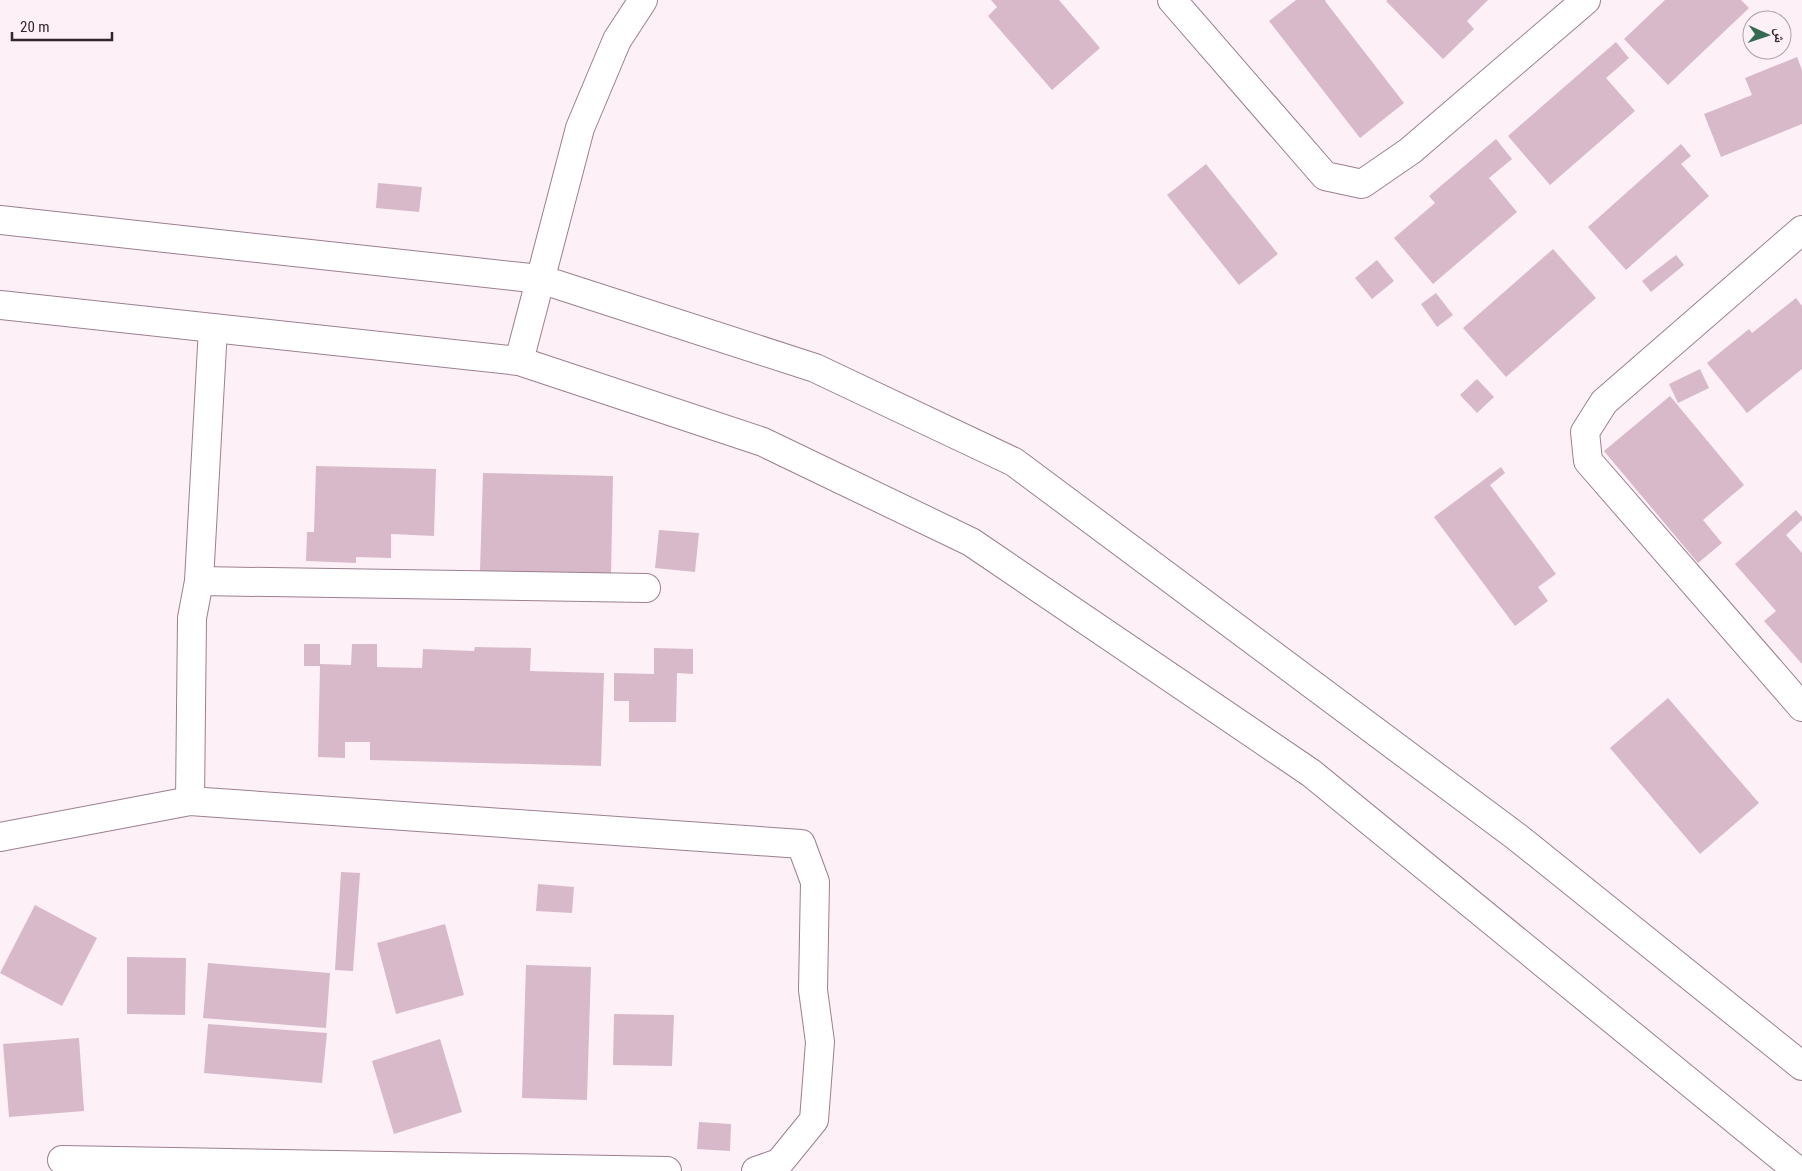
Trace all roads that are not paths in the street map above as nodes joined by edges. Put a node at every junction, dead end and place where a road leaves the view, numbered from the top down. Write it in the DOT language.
graph roads {
  1 [pos="643,0"];
  2 [pos="1172,0"];
  3 [pos="1586,0"];
  4 [pos="0,220"];
  5 [pos="1802,230"];
  6 [pos="540,279"];
  7 [pos="0,305"];
  8 [pos="213,328"];
  9 [pos="518,361"];
  10 [pos="200,581"];
  11 [pos="646,588"];
  12 [pos="1802,707"];
  13 [pos="190,801"];
  14 [pos="0,837"];
  15 [pos="1802,1066"];
  16 [pos="62,1160"];
  17 [pos="667,1171"];
  18 [pos="756,1171"];
  19 [pos="1798,1171"];
  1 -- 6 [label="street"];
  2 -- 3 [label="street"];
  4 -- 6 [label="street"];
  5 -- 12 [label="street"];
  6 -- 9 [label="street"];
  6 -- 15 [label="street"];
  7 -- 8 [label="street"];
  8 -- 9 [label="street"];
  8 -- 10 [label="street"];
  9 -- 19 [label="street"];
  10 -- 11 [label="street"];
  10 -- 13 [label="street"];
  13 -- 14 [label="street"];
  13 -- 18 [label="street"];
  16 -- 17 [label="street"];
}
